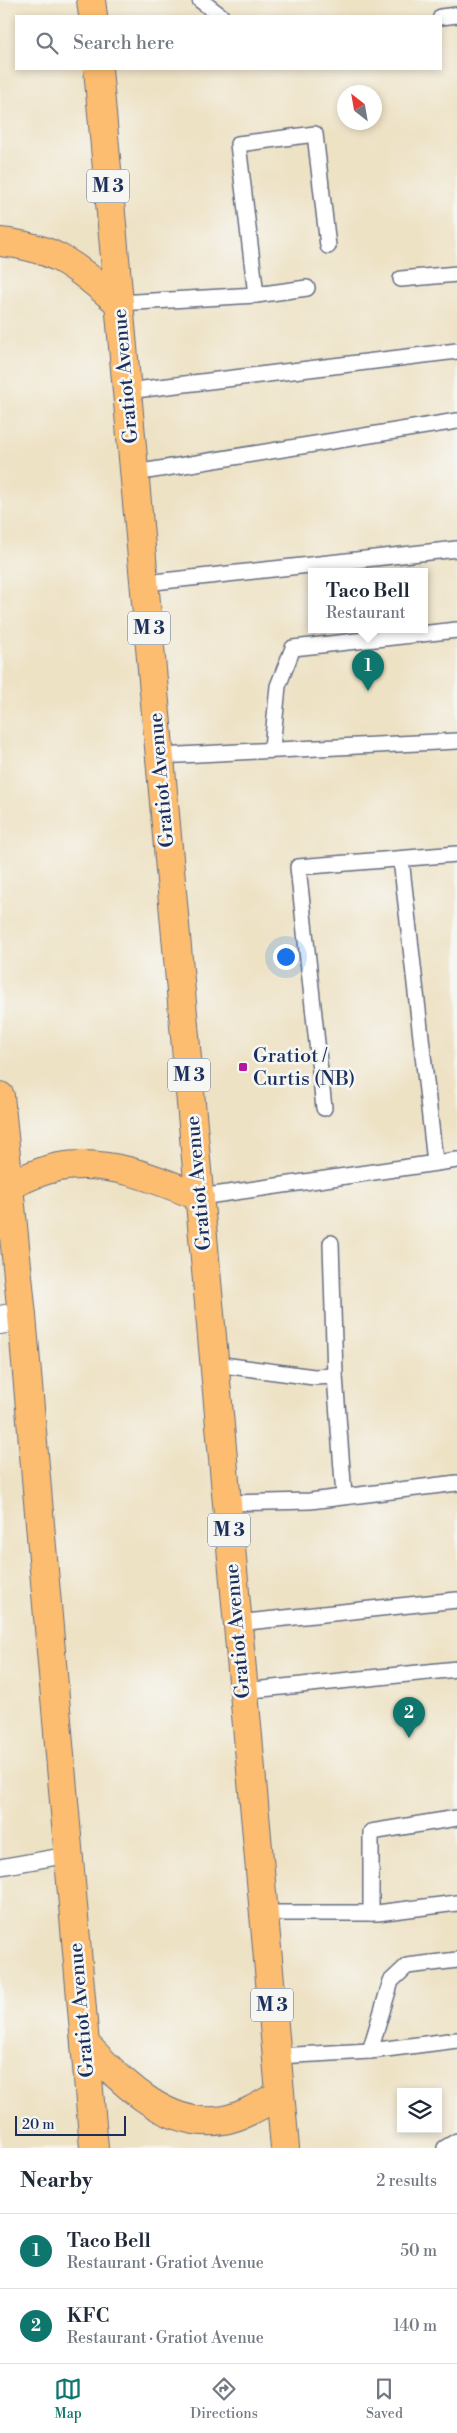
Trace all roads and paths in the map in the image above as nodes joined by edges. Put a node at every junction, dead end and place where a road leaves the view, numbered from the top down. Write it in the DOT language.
graph roads {
  1 [pos="91,0"];
  2 [pos="200,0"];
  3 [pos="93,15"];
  4 [pos="220,15"];
  5 [pos="457,15"];
  6 [pos="442,17"];
  7 [pos="98,70"];
  8 [pos="0,242"];
  9 [pos="328,246"];
  10 [pos="457,274"];
  11 [pos="401,279"];
  12 [pos="307,288"];
  13 [pos="256,295"];
  14 [pos="119,303"];
  15 [pos="457,351"];
  16 [pos="128,391"];
  17 [pos="457,421"];
  18 [pos="135,473"];
  19 [pos="457,549"];
  20 [pos="145,583"];
  21 [pos="457,630"];
  22 [pos="457,741"];
  23 [pos="272,748"];
  24 [pos="160,756"];
  25 [pos="457,854"];
  26 [pos="400,859"];
  27 [pos="0,1096"];
  28 [pos="324,1108"];
  29 [pos="457,1160"];
  30 [pos="435,1162"];
  31 [pos="5,1187"];
  32 [pos="200,1197"];
  33 [pos="331,1242"];
  34 [pos="11,1318"];
  35 [pos="215,1364"];
  36 [pos="335,1376"];
  37 [pos="457,1483"];
  38 [pos="344,1496"];
  39 [pos="226,1503"];
  40 [pos="457,1600"];
  41 [pos="237,1623"];
  42 [pos="457,1669"];
  43 [pos="243,1690"];
  44 [pos="457,1818"];
  45 [pos="68,1855"];
  46 [pos="0,1867"];
  47 [pos="457,1903"];
  48 [pos="265,1913"];
  49 [pos="371,1913"];
  50 [pos="457,1960"];
  51 [pos="457,2040"];
  52 [pos="85,2044"];
  53 [pos="370,2051"];
  54 [pos="277,2056"];
  55 [pos="280,2094"];
  56 [pos="457,2141"];
  57 [pos="94,2148"];
  58 [pos="285,2148"];
  59 [pos="445,2148"];
  1 -- 3 [label="main road"];
  2 -- 4 [label="lane"];
  5 -- 6 [label="lane"];
  7 -- 14 [label="main road, Gratiot Avenue / M 3"];
  8 -- 14 [label="main road"];
  9 -- 13 [label="lane"];
  10 -- 11 [label="lane"];
  12 -- 13 [label="lane"];
  13 -- 14 [label="lane"];
  14 -- 16 [label="main road, Gratiot Avenue / M 3"];
  15 -- 16 [label="lane"];
  16 -- 18 [label="main road, Gratiot Avenue / M 3"];
  17 -- 18 [label="lane"];
  18 -- 20 [label="main road, Gratiot Avenue / M 3"];
  19 -- 20 [label="lane"];
  20 -- 24 [label="main road, Gratiot Avenue / M 3"];
  21 -- 23 [label="lane"];
  22 -- 23 [label="lane"];
  23 -- 24 [label="lane"];
  24 -- 32 [label="main road, Gratiot Avenue / M 3"];
  25 -- 26 [label="lane"];
  26 -- 28 [label="lane"];
  26 -- 30 [label="lane"];
  27 -- 31 [label="main road, Gratiot Avenue"];
  29 -- 30 [label="lane"];
  30 -- 32 [label="lane"];
  31 -- 32 [label="main road"];
  31 -- 34 [label="main road, Gratiot Avenue"];
  32 -- 35 [label="main road, Gratiot Avenue / M 3"];
  33 -- 36 [label="lane"];
  34 -- 45 [label="main road, Gratiot Avenue"];
  35 -- 36 [label="lane"];
  35 -- 39 [label="main road, Gratiot Avenue / M 3"];
  36 -- 38 [label="lane"];
  37 -- 38 [label="lane"];
  38 -- 39 [label="lane"];
  39 -- 41 [label="main road, Gratiot Avenue / M 3"];
  40 -- 41 [label="lane"];
  41 -- 43 [label="main road, Gratiot Avenue / M 3"];
  42 -- 43 [label="lane"];
  43 -- 48 [label="main road, Gratiot Avenue / M 3"];
  44 -- 49 [label="lane"];
  45 -- 46 [label="lane"];
  45 -- 52 [label="main road, Gratiot Avenue"];
  47 -- 49 [label="lane"];
  48 -- 49 [label="lane"];
  48 -- 54 [label="main road, Gratiot Avenue / M 3"];
  50 -- 53 [label="lane"];
  51 -- 53 [label="lane"];
  52 -- 55 [label="main road"];
  52 -- 57 [label="main road, Gratiot Avenue"];
  53 -- 54 [label="lane"];
  54 -- 55 [label="main road, Gratiot Avenue / M 3"];
  55 -- 58 [label="main road, Gratiot Avenue / M 3"];
  56 -- 59 [label="lane"];
}
